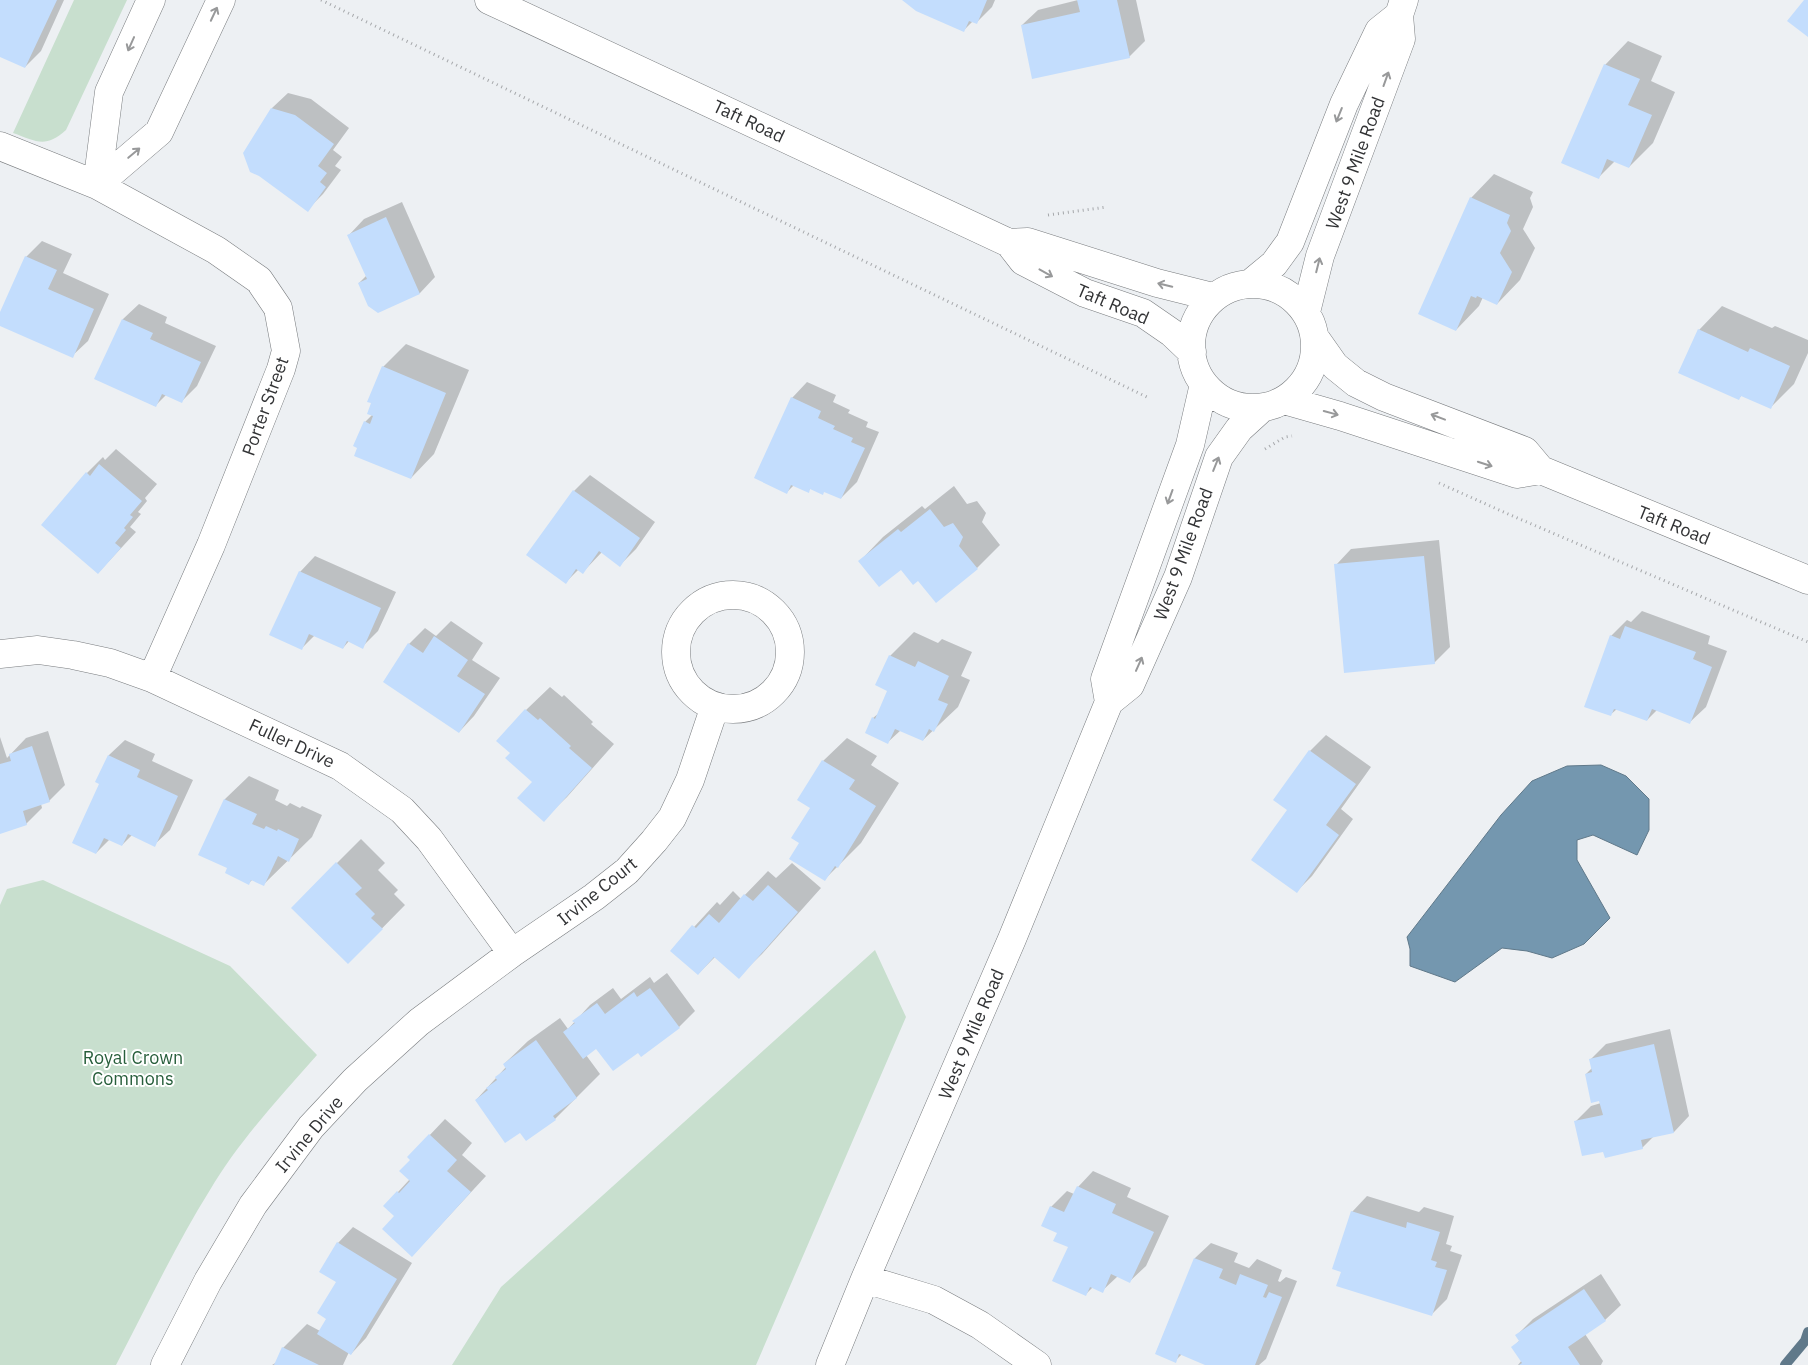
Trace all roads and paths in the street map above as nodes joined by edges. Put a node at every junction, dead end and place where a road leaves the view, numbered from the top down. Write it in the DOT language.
graph roads {
  1 [pos="151,0"];
  2 [pos="221,0"];
  3 [pos="321,0"];
  4 [pos="489,0"];
  5 [pos="1401,7"];
  6 [pos="0,146"];
  7 [pos="97,185"];
  8 [pos="1009,243"];
  9 [pos="1251,283"];
  10 [pos="1213,297"];
  11 [pos="1306,312"];
  12 [pos="1316,339"];
  13 [pos="1192,352"];
  14 [pos="1204,384"];
  15 [pos="1149,398"];
  16 [pos="1273,405"];
  17 [pos="1294,435"];
  18 [pos="1261,452"];
  19 [pos="1541,470"];
  20 [pos="1438,482"];
  21 [pos="1808,580"];
  22 [pos="1808,642"];
  23 [pos="0,654"];
  24 [pos="152,678"];
  25 [pos="1110,702"];
  26 [pos="715,706"];
  27 [pos="512,954"];
  28 [pos="866,1280"];
  29 [pos="165,1365"];
  30 [pos="830,1365"];
  31 [pos="1037,1365"];
  1 -- 7 [label="street, one-way"];
  7 -- 2 [label="street, one-way"];
  3 -- 15 [label="path"];
  4 -- 8 [label="street, Taft Road"];
  5 -- 9 [label="street, West 9 Mile Road, one-way"];
  11 -- 5 [label="street, West 9 Mile Road, one-way"];
  6 -- 7 [label="street, Porter Street"];
  7 -- 24 [label="street, Porter Street"];
  10 -- 8 [label="street, Taft Road, one-way"];
  8 -- 13 [label="street, Taft Road, one-way"];
  9 -- 10 [label="street"];
  9 -- 11 [label="street"];
  10 -- 13 [label="street"];
  11 -- 12 [label="street"];
  12 -- 16 [label="street"];
  19 -- 12 [label="street, Taft Road, one-way"];
  13 -- 14 [label="street"];
  14 -- 16 [label="street"];
  14 -- 25 [label="street, West 9 Mile Road, one-way"];
  16 -- 19 [label="street, one-way"];
  25 -- 16 [label="street, West 9 Mile Road, one-way"];
  17 -- 18 [label="path"];
  19 -- 21 [label="street, Taft Road"];
  20 -- 22 [label="path"];
  23 -- 24 [label="street, Fuller Drive"];
  24 -- 27 [label="street, Fuller Drive"];
  25 -- 28 [label="street, West 9 Mile Road"];
  26 -- 26 [label="street"];
  26 -- 27 [label="street, Irvine Court"];
  27 -- 29 [label="street, Irvine Drive"];
  28 -- 30 [label="street, West 9 Mile Road"];
  28 -- 31 [label="street"];
}
